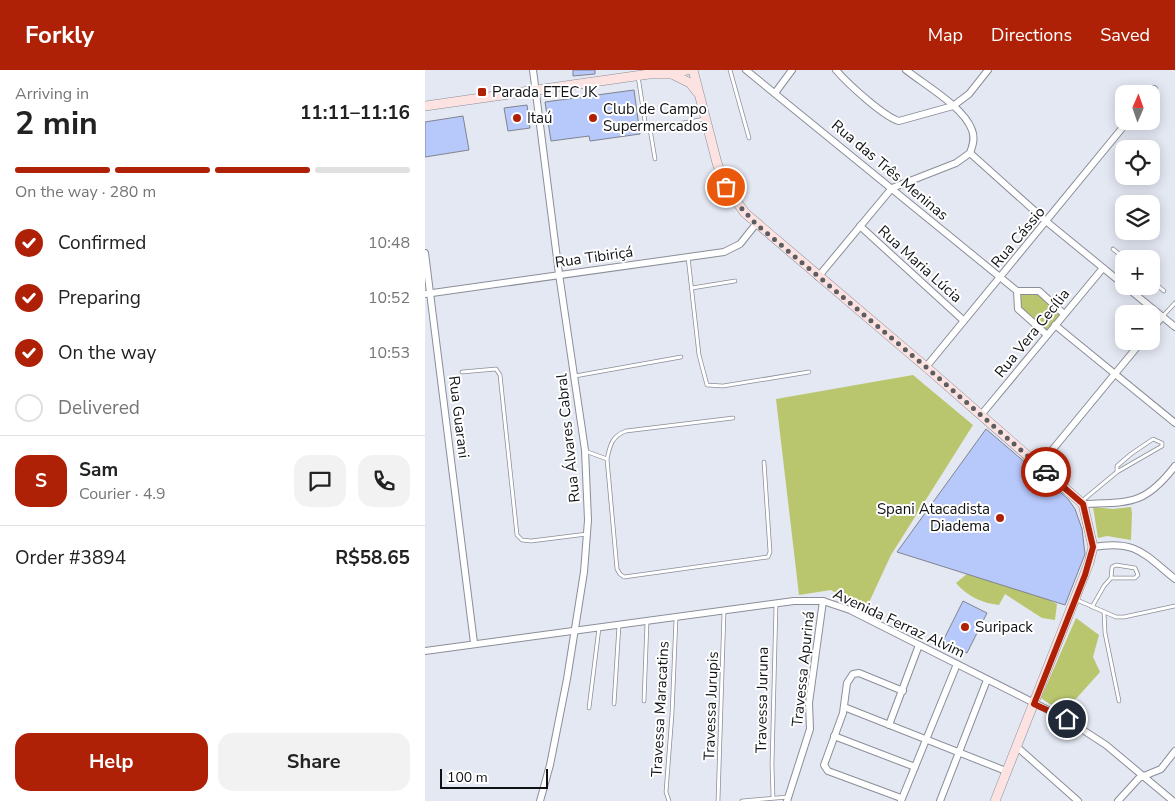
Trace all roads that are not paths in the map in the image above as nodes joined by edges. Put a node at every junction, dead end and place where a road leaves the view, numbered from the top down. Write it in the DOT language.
graph roads {
  1 [pos="533,70"];
  2 [pos="687,70"];
  3 [pos="693,70"];
  4 [pos="730,70"];
  5 [pos="746,70"];
  6 [pos="792,70"];
  7 [pos="836,70"];
  8 [pos="906,70"];
  9 [pos="988,70"];
  10 [pos="653,72"];
  11 [pos="672,74"];
  12 [pos="638,76"];
  13 [pos="535,90"];
  14 [pos="775,92"];
  15 [pos="700,96"];
  16 [pos="425,106"];
  17 [pos="953,106"];
  18 [pos="706,119"];
  19 [pos="651,129"];
  20 [pos="1121,130"];
  21 [pos="749,138"];
  22 [pos="970,153"];
  23 [pos="655,160"];
  24 [pos="892,188"];
  25 [pos="1047,222"];
  26 [pos="756,224"];
  27 [pos="860,226"];
  28 [pos="425,254"];
  29 [pos="688,257"];
  30 [pos="1103,268"];
  31 [pos="559,274"];
  32 [pos="818,277"];
  33 [pos="1000,278"];
  34 [pos="1115,278"];
  35 [pos="735,281"];
  36 [pos="692,288"];
  37 [pos="1160,288"];
  38 [pos="1017,291"];
  39 [pos="1164,291"];
  40 [pos="427,294"];
  41 [pos="1135,295"];
  42 [pos="1175,303"];
  43 [pos="1065,314"];
  44 [pos="1162,317"];
  45 [pos="1160,319"];
  46 [pos="963,320"];
  47 [pos="1055,325"];
  48 [pos="1175,327"];
  49 [pos="1047,335"];
  50 [pos="1134,350"];
  51 [pos="681,357"];
  52 [pos="926,367"];
  53 [pos="462,372"];
  54 [pos="809,372"];
  55 [pos="1114,374"];
  56 [pos="574,376"];
  57 [pos="981,415"];
  58 [pos="733,418"];
  59 [pos="1175,423"];
  60 [pos="585,450"];
  61 [pos="607,459"];
  62 [pos="764,462"];
  63 [pos="1039,466"];
  64 [pos="1175,466"];
  65 [pos="1117,472"];
  66 [pos="1082,503"];
  67 [pos="588,534"];
  68 [pos="1093,547"];
  69 [pos="1111,578"];
  70 [pos="1175,579"];
  71 [pos="1074,599"];
  72 [pos="823,601"];
  73 [pos="775,604"];
  74 [pos="1175,606"];
  75 [pos="1092,607"];
  76 [pos="724,611"];
  77 [pos="1104,612"];
  78 [pos="676,618"];
  79 [pos="647,622"];
  80 [pos="619,625"];
  81 [pos="599,627"];
  82 [pos="576,630"];
  83 [pos="474,643"];
  84 [pos="919,645"];
  85 [pos="425,651"];
  86 [pos="957,664"];
  87 [pos="987,680"];
  88 [pos="903,691"];
  89 [pos="644,701"];
  90 [pos="1119,701"];
  91 [pos="614,704"];
  92 [pos="1034,704"];
  93 [pos="844,707"];
  94 [pos="589,708"];
  95 [pos="889,725"];
  96 [pos="834,736"];
  97 [pos="926,739"];
  98 [pos="1016,746"];
  99 [pos="1175,751"];
  100 [pos="959,752"];
  101 [pos="915,767"];
  102 [pos="1006,771"];
  103 [pos="1144,777"];
  104 [pos="773,797"];
  105 [pos="787,799"];
  106 [pos="901,799"];
  107 [pos="540,801"];
  108 [pos="669,801"];
  109 [pos="718,801"];
  110 [pos="742,801"];
  111 [pos="940,801"];
  112 [pos="995,801"];
  113 [pos="1079,801"];
  114 [pos="1118,801"];
  115 [pos="1173,801"];
  1 -- 13 [label="street, Rua Álvares Cabral"];
  2 -- 11 [label="main road"];
  3 -- 15 [label="main road"];
  4 -- 21 [label="lane"];
  5 -- 14 [label="street, Rua das Três Meninas"];
  6 -- 14 [label="street"];
  7 -- 17 [label="street"];
  8 -- 17 [label="street"];
  9 -- 17 [label="street"];
  10 -- 11 [label="main road"];
  10 -- 12 [label="main road"];
  11 -- 15 [label="main road"];
  12 -- 13 [label="main road"];
  12 -- 19 [label="lane"];
  13 -- 16 [label="main road"];
  13 -- 31 [label="street, Rua Álvares Cabral"];
  14 -- 24 [label="street, Rua das Três Meninas"];
  15 -- 18 [label="main road"];
  17 -- 22 [label="street"];
  18 -- 19 [label="lane"];
  18 -- 26 [label="main road"];
  19 -- 23 [label="lane"];
  20 -- 25 [label="street, Rua Cássio"];
  22 -- 24 [label="street"];
  22 -- 25 [label="street"];
  24 -- 27 [label="street"];
  24 -- 33 [label="street, Rua das Três Meninas"];
  25 -- 30 [label="street"];
  25 -- 33 [label="street, Rua Cássio"];
  26 -- 29 [label="street, Rua Tibiriçá"];
  26 -- 32 [label="main road"];
  27 -- 32 [label="street"];
  27 -- 46 [label="street, Rua Maria Lúcia"];
  28 -- 40 [label="street, Rua Guarani"];
  29 -- 31 [label="street, Rua Tibiriçá"];
  29 -- 36 [label="lane"];
  30 -- 34 [label="street"];
  30 -- 43 [label="street, Rua Vera Cecília"];
  31 -- 40 [label="street, Rua Tibiriçá"];
  31 -- 56 [label="street, Rua Álvares Cabral"];
  32 -- 52 [label="main road"];
  33 -- 38 [label="street, Rua das Três Meninas"];
  33 -- 46 [label="street, Rua Cássio"];
  35 -- 36 [label="lane"];
  36 -- 54 [label="lane"];
  37 -- 39 [label="lane"];
  38 -- 43 [label="street"];
  38 -- 49 [label="street"];
  40 -- 83 [label="street, Rua Guarani"];
  41 -- 44 [label="street"];
  42 -- 44 [label="lane"];
  43 -- 47 [label="street, Rua Vera Cecília"];
  44 -- 45 [label="street"];
  44 -- 48 [label="street"];
  46 -- 52 [label="street, Rua Cássio"];
  47 -- 49 [label="street, Rua Vera Cecília"];
  47 -- 55 [label="street"];
  49 -- 57 [label="street, Rua Vera Cecília"];
  50 -- 55 [label="street"];
  51 -- 56 [label="lane"];
  52 -- 57 [label="main road"];
  53 -- 67 [label="lane"];
  55 -- 59 [label="street"];
  55 -- 63 [label="street"];
  56 -- 60 [label="street, Rua Álvares Cabral"];
  57 -- 63 [label="main road"];
  58 -- 61 [label="lane"];
  60 -- 61 [label="lane"];
  60 -- 67 [label="street, Rua Álvares Cabral"];
  61 -- 62 [label="lane"];
  63 -- 66 [label="main road"];
  64 -- 66 [label="street"];
  65 -- 65 [label="lane"];
  65 -- 66 [label="lane"];
  66 -- 68 [label="main road"];
  67 -- 82 [label="street, Rua Álvares Cabral"];
  68 -- 70 [label="street"];
  68 -- 71 [label="main road"];
  69 -- 69 [label="lane"];
  69 -- 75 [label="lane"];
  71 -- 75 [label="lane"];
  71 -- 92 [label="main road"];
  72 -- 73 [label="street, Avenida Ferraz Alvim"];
  72 -- 84 [label="street, Avenida Ferraz Alvim"];
  72 -- 105 [label="street, Travessa Apuriná"];
  73 -- 76 [label="street, Avenida Ferraz Alvim"];
  73 -- 104 [label="lane, Travessa Juruna"];
  74 -- 77 [label="lane"];
  75 -- 77 [label="lane"];
  76 -- 78 [label="street, Avenida Ferraz Alvim"];
  76 -- 109 [label="lane, Travessa Jurupis"];
  77 -- 90 [label="lane"];
  78 -- 79 [label="street, Avenida Ferraz Alvim"];
  78 -- 108 [label="lane, Travessa Maracatins"];
  79 -- 80 [label="street, Avenida Ferraz Alvim"];
  79 -- 89 [label="lane"];
  80 -- 81 [label="street, Avenida Ferraz Alvim"];
  80 -- 91 [label="lane"];
  81 -- 82 [label="street, Avenida Ferraz Alvim"];
  81 -- 94 [label="lane"];
  82 -- 83 [label="street, Avenida Ferraz Alvim"];
  82 -- 107 [label="street, Rua Álvares Cabral"];
  83 -- 85 [label="street, Avenida Ferraz Alvim"];
  84 -- 86 [label="street, Avenida Ferraz Alvim"];
  84 -- 88 [label="street"];
  86 -- 87 [label="street, Avenida Ferraz Alvim"];
  86 -- 97 [label="street"];
  87 -- 92 [label="street, Avenida Ferraz Alvim"];
  87 -- 100 [label="street"];
  88 -- 93 [label="street"];
  88 -- 95 [label="street"];
  92 -- 98 [label="main road"];
  92 -- 103 [label="street, Avenida Ferraz Alvim"];
  93 -- 95 [label="street"];
  93 -- 96 [label="street"];
  95 -- 97 [label="street"];
  96 -- 101 [label="street"];
  96 -- 106 [label="street"];
  97 -- 100 [label="street"];
  97 -- 101 [label="street"];
  98 -- 102 [label="main road"];
  98 -- 113 [label="street"];
  99 -- 103 [label="street"];
  100 -- 102 [label="street"];
  100 -- 111 [label="street"];
  101 -- 106 [label="street"];
  102 -- 112 [label="main road"];
  103 -- 114 [label="street"];
  103 -- 115 [label="street, Avenida Ferraz Alvim"];
  104 -- 105 [label="lane"];
  104 -- 110 [label="lane"];
}
